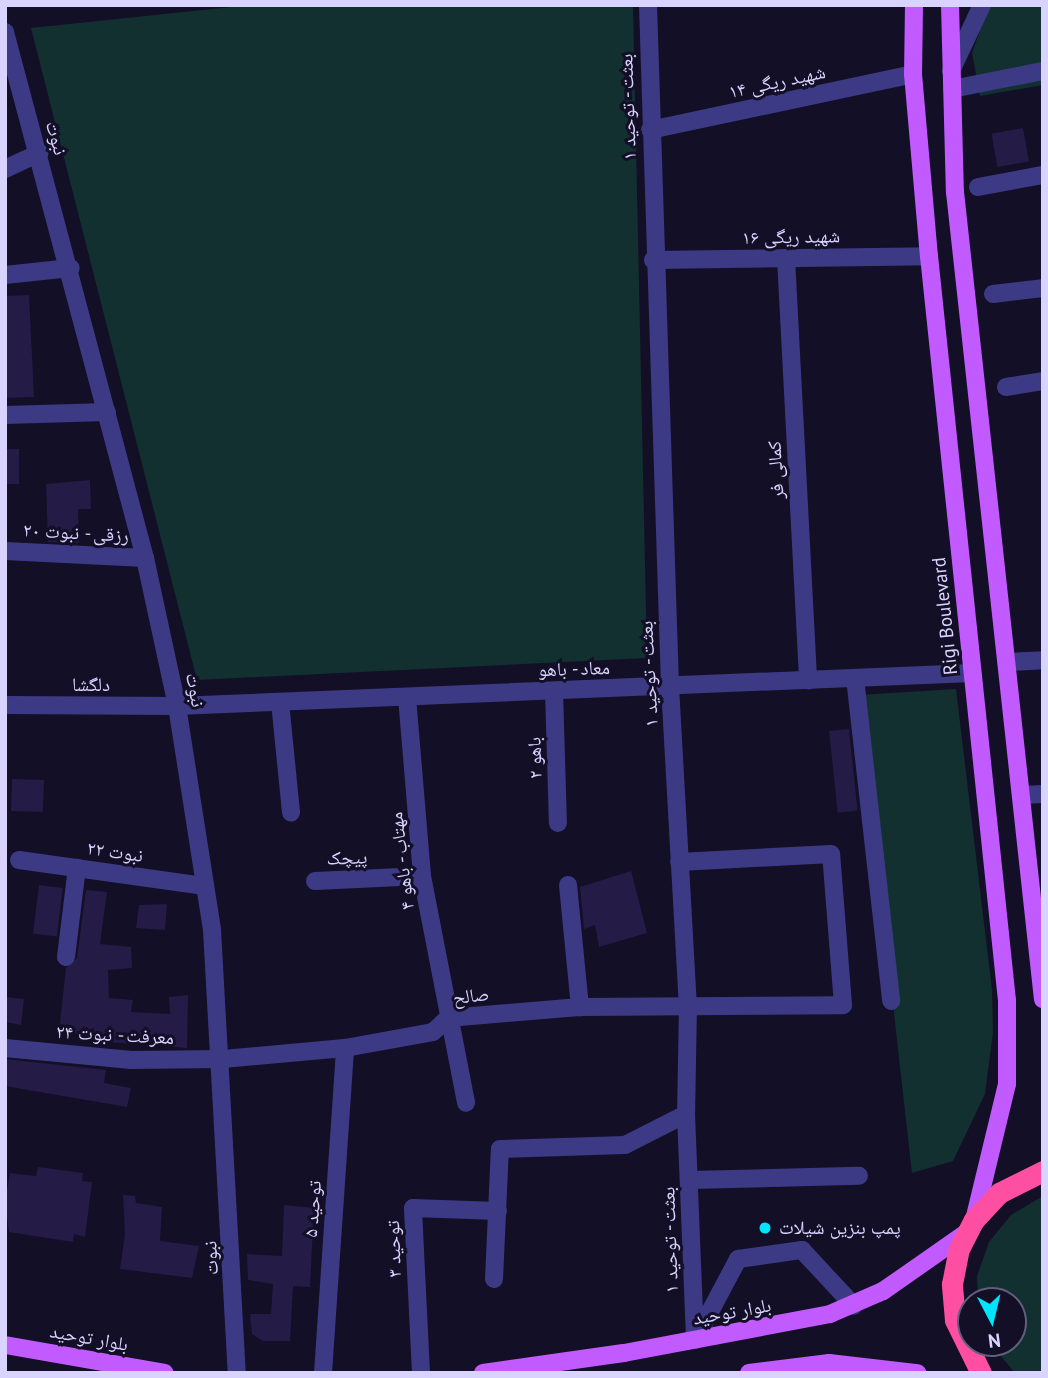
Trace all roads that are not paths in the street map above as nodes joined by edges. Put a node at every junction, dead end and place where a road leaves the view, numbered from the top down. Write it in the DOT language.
graph roads {
  1 [pos="648,5"];
  2 [pos="914,5"];
  3 [pos="950,5"];
  4 [pos="982,5"];
  5 [pos="5,32"];
  6 [pos="951,71"];
  7 [pos="1043,71"];
  8 [pos="913,74"];
  9 [pos="12,81"];
  10 [pos="952,89"];
  11 [pos="650,130"];
  12 [pos="39,153"];
  13 [pos="5,169"];
  14 [pos="1043,174"];
  15 [pos="978,187"];
  16 [pos="929,256"];
  17 [pos="786,258"];
  18 [pos="653,260"];
  19 [pos="71,268"];
  20 [pos="5,275"];
  21 [pos="1043,288"];
  22 [pos="993,294"];
  23 [pos="1043,381"];
  24 [pos="1006,387"];
  25 [pos="107,412"];
  26 [pos="5,415"];
  27 [pos="5,551"];
  28 [pos="145,558"];
  29 [pos="1043,660"];
  30 [pos="1009,663"];
  31 [pos="972,673"];
  32 [pos="855,678"];
  33 [pos="808,680"];
  34 [pos="670,686"];
  35 [pos="554,691"];
  36 [pos="407,697"];
  37 [pos="280,702"];
  38 [pos="5,705"];
  39 [pos="177,706"];
  40 [pos="1043,794"];
  41 [pos="1022,795"];
  42 [pos="291,812"];
  43 [pos="558,823"];
  44 [pos="19,860"];
  45 [pos="679,862"];
  46 [pos="77,868"];
  47 [pos="422,876"];
  48 [pos="315,881"];
  49 [pos="568,885"];
  50 [pos="205,886"];
  51 [pos="66,957"];
  52 [pos="1043,999"];
  53 [pos="891,1001"];
  54 [pos="688,1004"];
  55 [pos="580,1007"];
  56 [pos="448,1018"];
  57 [pos="5,1048"];
  58 [pos="345,1048"];
  59 [pos="223,1059"];
  60 [pos="466,1103"];
  61 [pos="686,1114"];
  62 [pos="1043,1171"];
  63 [pos="859,1176"];
  64 [pos="690,1180"];
  65 [pos="498,1211"];
  66 [pos="970,1226"];
  67 [pos="494,1279"];
  68 [pos="854,1306"];
  69 [pos="695,1340"];
  70 [pos="5,1345"];
  71 [pos="165,1373"];
  72 [pos="237,1373"];
  73 [pos="323,1373"];
  74 [pos="421,1373"];
  75 [pos="483,1373"];
  76 [pos="749,1373"];
  77 [pos="918,1373"];
  78 [pos="981,1373"];
  1 -- 11 [label="street, بعثت - توحید ۱"];
  2 -- 8 [label="main road, Rigi Boulevard"];
  3 -- 6 [label="main road"];
  4 -- 6 [label="street"];
  5 -- 9 [label="street, نبوت"];
  6 -- 10 [label="main road"];
  7 -- 10 [label="street"];
  8 -- 11 [label="street, شهید ریگی ۱۴"];
  8 -- 16 [label="main road, Rigi Boulevard"];
  9 -- 12 [label="street, نبوت"];
  10 -- 30 [label="main road"];
  11 -- 18 [label="street, بعثت - توحید ۱"];
  12 -- 13 [label="street"];
  12 -- 19 [label="street, نبوت"];
  14 -- 15 [label="street"];
  16 -- 17 [label="street, شهید ریگی ۱۶"];
  16 -- 31 [label="main road, Rigi Boulevard"];
  17 -- 18 [label="street, شهید ریگی ۱۶"];
  17 -- 33 [label="street, کمالی فر"];
  18 -- 34 [label="street, بعثت - توحید ۱"];
  19 -- 20 [label="street"];
  19 -- 25 [label="street, نبوت"];
  21 -- 22 [label="street"];
  23 -- 24 [label="street"];
  25 -- 26 [label="street"];
  25 -- 28 [label="street, نبوت"];
  27 -- 28 [label="street, رزقی - نبوت ۲۰"];
  28 -- 39 [label="street, نبوت"];
  29 -- 30 [label="street"];
  30 -- 41 [label="main road"];
  31 -- 32 [label="street, معاد - باهو"];
  31 -- 66 [label="main road, Rigi Boulevard"];
  32 -- 33 [label="street, معاد - باهو"];
  32 -- 53 [label="street"];
  33 -- 34 [label="street, معاد - باهو"];
  34 -- 35 [label="street, معاد - باهو"];
  34 -- 45 [label="street, بعثت - توحید ۱"];
  35 -- 36 [label="street, معاد - باهو"];
  35 -- 43 [label="street, باهو ۲"];
  36 -- 37 [label="street, معاد - باهو"];
  36 -- 47 [label="street, مهتاب - باهو ۴"];
  37 -- 39 [label="street, معاد - باهو"];
  37 -- 42 [label="street"];
  38 -- 39 [label="street, دلگشا"];
  39 -- 50 [label="street, نبوت"];
  40 -- 41 [label="street"];
  41 -- 52 [label="main road"];
  44 -- 46 [label="street, نبوت ۲۲"];
  45 -- 54 [label="street, بعثت - توحید ۱"];
  45 -- 54 [label="street, صالح"];
  46 -- 50 [label="street, نبوت ۲۲"];
  46 -- 51 [label="street"];
  47 -- 48 [label="street, پیچک"];
  47 -- 56 [label="street, مهتاب - باهو ۴"];
  49 -- 55 [label="street"];
  50 -- 59 [label="street, نبوت"];
  54 -- 55 [label="street, صالح"];
  54 -- 61 [label="street, بعثت - توحید ۱"];
  55 -- 56 [label="street, صالح"];
  56 -- 58 [label="street, صالح"];
  56 -- 60 [label="street, مهتاب - باهو ۴"];
  57 -- 59 [label="street, معرفت - نبوت ۲۴"];
  58 -- 59 [label="street, صالح"];
  58 -- 73 [label="street, توحید ۵"];
  59 -- 72 [label="street, نبوت"];
  61 -- 64 [label="street, بعثت - توحید ۱"];
  61 -- 65 [label="street"];
  62 -- 66 [label="highway"];
  63 -- 64 [label="street"];
  64 -- 69 [label="street, بعثت - توحید ۱"];
  65 -- 67 [label="street"];
  65 -- 74 [label="street, توحید ۳"];
  66 -- 68 [label="main road, بلوار توحید"];
  66 -- 78 [label="highway"];
  68 -- 69 [label="main road, بلوار توحید"];
  68 -- 69 [label="street"];
  69 -- 75 [label="main road, بلوار توحید"];
  70 -- 71 [label="main road, بلوار توحید"];
  76 -- 77 [label="main road"];
}
